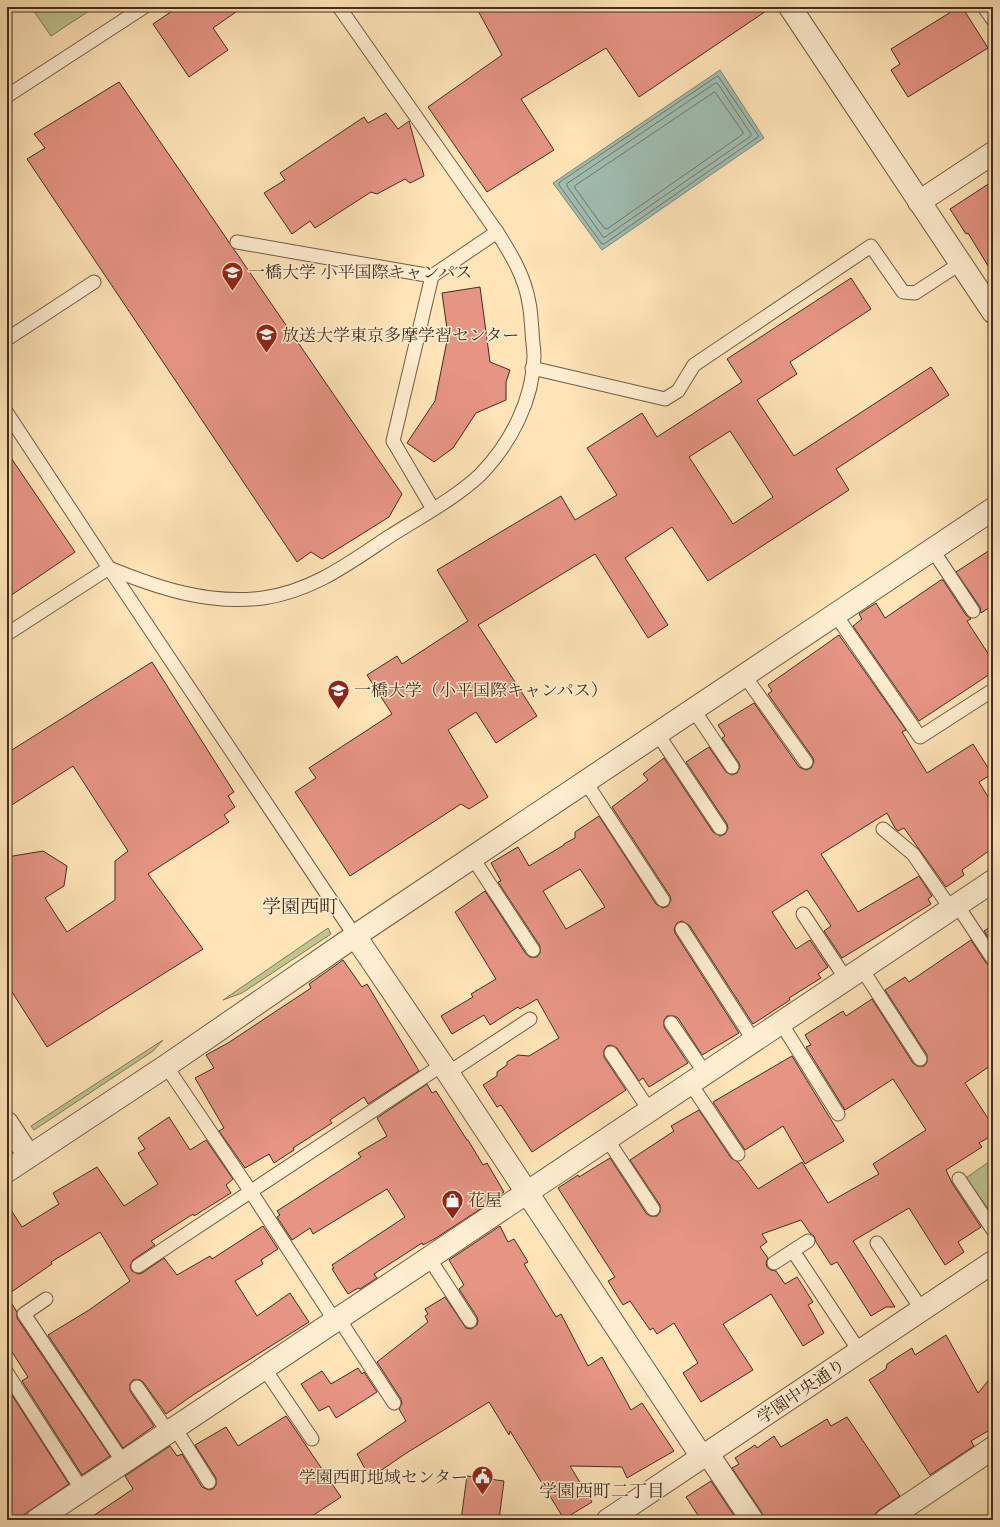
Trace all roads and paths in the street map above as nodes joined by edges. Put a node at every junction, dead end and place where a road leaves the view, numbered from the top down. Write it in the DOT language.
graph roads {
  1 [pos="144,7"];
  2 [pos="339,7"];
  3 [pos="790,7"];
  4 [pos="984,7"];
  5 [pos="993,20"];
  6 [pos="7,96"];
  7 [pos="993,153"];
  8 [pos="920,202"];
  9 [pos="497,232"];
  10 [pos="237,242"];
  11 [pos="961,264"];
  12 [pos="432,276"];
  13 [pos="94,282"];
  14 [pos="993,312"];
  15 [pos="7,339"];
  16 [pos="532,368"];
  17 [pos="7,413"];
  18 [pos="433,509"];
  19 [pos="993,509"];
  20 [pos="932,549"];
  21 [pos="109,568"];
  22 [pos="974,611"];
  23 [pos="835,614"];
  24 [pos="7,634"];
  25 [pos="744,675"];
  26 [pos="993,690"];
  27 [pos="693,709"];
  28 [pos="657,733"];
  29 [pos="806,762"];
  30 [pos="732,768"];
  31 [pos="585,782"];
  32 [pos="720,828"];
  33 [pos="883,829"];
  34 [pos="472,857"];
  35 [pos="993,881"];
  36 [pos="663,900"];
  37 [pos="954,907"];
  38 [pos="803,914"];
  39 [pos="682,929"];
  40 [pos="355,936"];
  41 [pos="534,950"];
  42 [pos="993,959"];
  43 [pos="854,974"];
  44 [pos="530,1019"];
  45 [pos="671,1023"];
  46 [pos="781,1023"];
  47 [pos="754,1041"];
  48 [pos="611,1053"];
  49 [pos="920,1059"];
  50 [pos="166,1066"];
  51 [pos="445,1069"];
  52 [pos="698,1078"];
  53 [pos="650,1111"];
  54 [pos="838,1114"];
  55 [pos="7,1123"];
  56 [pos="607,1139"];
  57 [pos="738,1154"];
  58 [pos="29,1156"];
  59 [pos="7,1171"];
  60 [pos="959,1179"];
  61 [pos="251,1192"];
  62 [pos="527,1193"];
  63 [pos="653,1209"];
  64 [pos="993,1230"];
  65 [pos="808,1241"];
  66 [pos="876,1243"];
  67 [pos="793,1251"];
  68 [pos="429,1258"];
  69 [pos="993,1262"];
  70 [pos="774,1263"];
  71 [pos="138,1266"];
  72 [pos="46,1299"];
  73 [pos="922,1310"];
  74 [pos="337,1320"];
  75 [pos="470,1322"];
  76 [pos="860,1352"];
  77 [pos="264,1368"];
  78 [pos="7,1373"];
  79 [pos="137,1387"];
  80 [pos="394,1403"];
  81 [pos="172,1430"];
  82 [pos="312,1439"];
  83 [pos="993,1448"];
  84 [pos="705,1456"];
  85 [pos="123,1462"];
  86 [pos="209,1482"];
  87 [pos="82,1490"];
  88 [pos="37,1520"];
  89 [pos="608,1520"];
  90 [pos="752,1520"];
  91 [pos="886,1520"];
  1 -- 6 [label="lane"];
  2 -- 9 [label="lane"];
  3 -- 8 [label="street"];
  4 -- 5 [label="lane"];
  7 -- 8 [label="street"];
  8 -- 11 [label="street"];
  9 -- 12 [label="lane"];
  9 -- 16 [label="lane"];
  10 -- 12 [label="lane"];
  11 -- 14 [label="street"];
  11 -- 16 [label="lane"];
  12 -- 18 [label="lane"];
  13 -- 15 [label="lane"];
  16 -- 18 [label="lane"];
  17 -- 21 [label="lane"];
  18 -- 21 [label="lane"];
  19 -- 20 [label="street"];
  20 -- 22 [label="lane"];
  20 -- 23 [label="street"];
  21 -- 24 [label="lane"];
  21 -- 40 [label="lane"];
  23 -- 25 [label="street"];
  23 -- 26 [label="lane"];
  25 -- 27 [label="street"];
  25 -- 29 [label="lane"];
  27 -- 28 [label="street"];
  27 -- 30 [label="lane"];
  28 -- 31 [label="street"];
  28 -- 32 [label="lane"];
  31 -- 34 [label="street"];
  31 -- 36 [label="lane"];
  33 -- 37 [label="lane"];
  34 -- 40 [label="street"];
  34 -- 41 [label="lane"];
  35 -- 37 [label="street"];
  37 -- 42 [label="lane"];
  37 -- 43 [label="street"];
  38 -- 43 [label="lane"];
  39 -- 47 [label="lane"];
  40 -- 50 [label="street"];
  40 -- 51 [label="street"];
  43 -- 46 [label="street"];
  43 -- 49 [label="lane"];
  44 -- 51 [label="lane"];
  45 -- 52 [label="lane"];
  46 -- 47 [label="street"];
  46 -- 54 [label="lane"];
  47 -- 52 [label="street"];
  48 -- 53 [label="lane"];
  50 -- 58 [label="street"];
  50 -- 61 [label="lane"];
  51 -- 61 [label="lane"];
  51 -- 62 [label="street"];
  52 -- 53 [label="street"];
  52 -- 57 [label="lane"];
  53 -- 56 [label="street"];
  55 -- 58 [label="street"];
  56 -- 62 [label="street"];
  56 -- 63 [label="lane"];
  58 -- 59 [label="street"];
  60 -- 64 [label="lane"];
  61 -- 71 [label="lane"];
  61 -- 74 [label="lane"];
  62 -- 68 [label="street"];
  62 -- 84 [label="street"];
  65 -- 67 [label="lane"];
  66 -- 73 [label="lane"];
  67 -- 70 [label="lane"];
  67 -- 76 [label="lane"];
  68 -- 74 [label="street"];
  68 -- 75 [label="lane"];
  69 -- 73 [label="street, 学園中央通り"];
  72 -- 85 [label="lane"];
  73 -- 76 [label="street, 学園中央通り"];
  74 -- 77 [label="street"];
  74 -- 80 [label="lane"];
  76 -- 84 [label="street, 学園中央通り"];
  77 -- 81 [label="street"];
  77 -- 82 [label="lane"];
  78 -- 87 [label="lane"];
  79 -- 81 [label="lane"];
  81 -- 85 [label="street"];
  81 -- 86 [label="lane"];
  83 -- 91 [label="street"];
  84 -- 89 [label="street, 学園中央通り"];
  84 -- 90 [label="street"];
  85 -- 87 [label="street"];
  87 -- 88 [label="street"];
}
